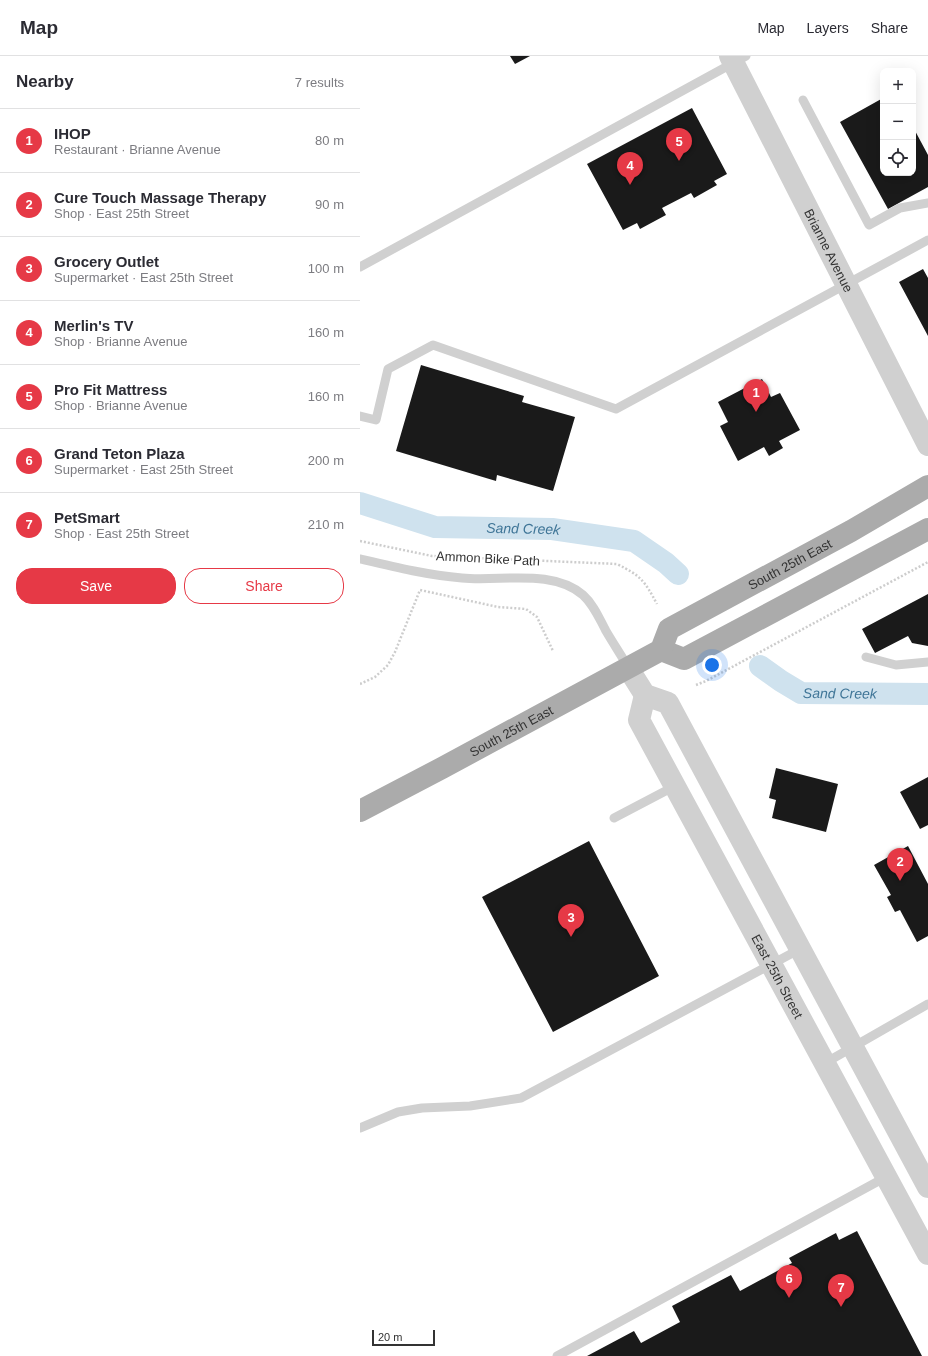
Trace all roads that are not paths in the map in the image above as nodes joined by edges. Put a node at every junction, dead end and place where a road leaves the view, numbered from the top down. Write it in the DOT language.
graph roads {
  1 [pos="737,58"];
  2 [pos="803,100"];
  3 [pos="928,203"];
  4 [pos="928,240"];
  5 [pos="360,267"];
  6 [pos="847,284"];
  7 [pos="360,416"];
  8 [pos="928,445"];
  9 [pos="928,486"];
  10 [pos="928,529"];
  11 [pos="360,559"];
  12 [pos="661,650"];
  13 [pos="866,657"];
  14 [pos="928,662"];
  15 [pos="628,668"];
  16 [pos="645,696"];
  17 [pos="675,786"];
  18 [pos="360,811"];
  19 [pos="614,818"];
  20 [pos="800,949"];
  21 [pos="771,965"];
  22 [pos="928,1004"];
  23 [pos="853,1046"];
  24 [pos="824,1063"];
  25 [pos="360,1128"];
  26 [pos="887,1177"];
  27 [pos="928,1187"];
  28 [pos="928,1254"];
  29 [pos="557,1356"];
  1 -- 5 [label="lane"];
  1 -- 6 [label="street, Brianne Avenue"];
  2 -- 3 [label="lane"];
  4 -- 6 [label="lane"];
  6 -- 7 [label="lane"];
  6 -- 8 [label="street, Brianne Avenue"];
  9 -- 12 [label="main road, South 25th East"];
  10 -- 12 [label="main road"];
  11 -- 15 [label="lane"];
  12 -- 15 [label="main road, South 25th East"];
  13 -- 14 [label="lane"];
  15 -- 16 [label="street"];
  15 -- 18 [label="main road, South 25th East"];
  16 -- 17 [label="street, East 25th Street"];
  16 -- 20 [label="street"];
  17 -- 19 [label="lane"];
  17 -- 21 [label="street, East 25th Street"];
  20 -- 21 [label="lane"];
  20 -- 23 [label="street"];
  21 -- 24 [label="street, East 25th Street"];
  21 -- 25 [label="lane"];
  22 -- 23 [label="lane"];
  23 -- 24 [label="lane"];
  23 -- 27 [label="street"];
  24 -- 26 [label="street, East 25th Street"];
  26 -- 28 [label="street, East 25th Street"];
  26 -- 29 [label="lane"];
}
